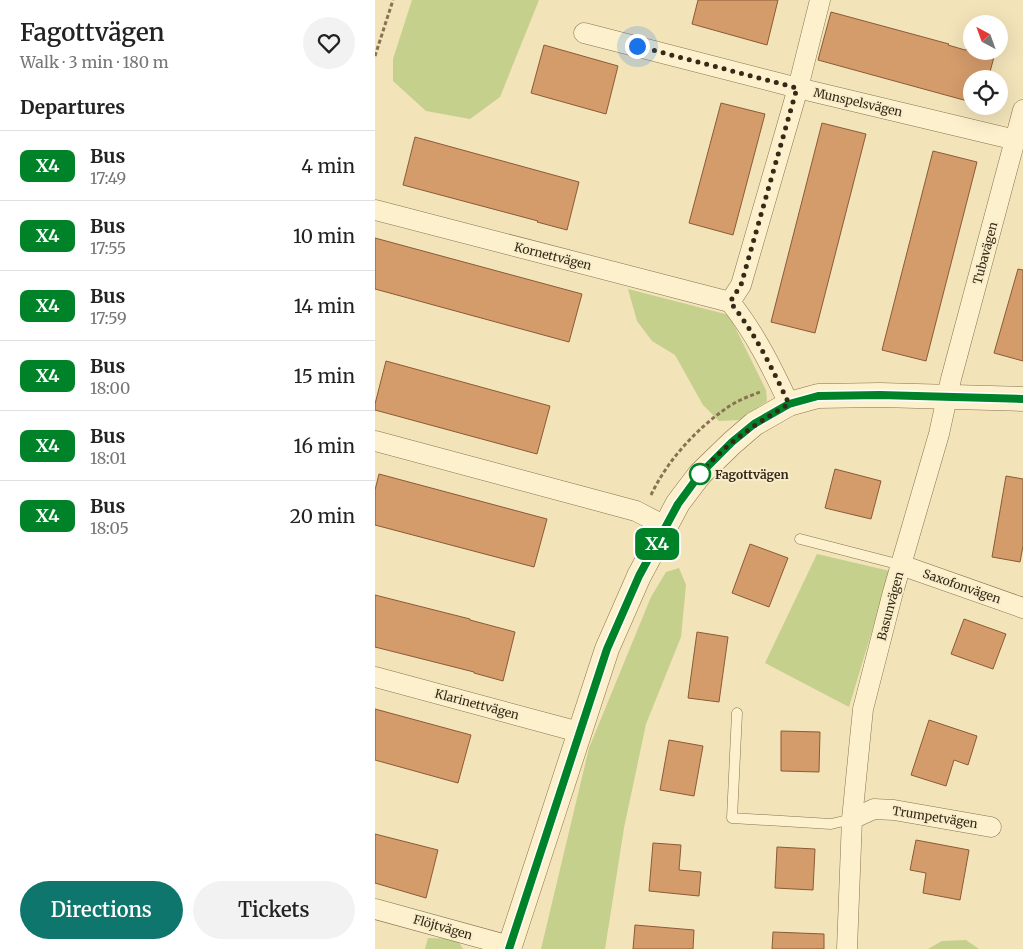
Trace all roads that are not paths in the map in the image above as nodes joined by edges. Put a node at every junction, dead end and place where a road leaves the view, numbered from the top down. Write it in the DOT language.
graph roads {
  1 [pos="820,0"];
  2 [pos="584,33"];
  3 [pos="797,88"];
  4 [pos="1023,110"];
  5 [pos="1016,140"];
  6 [pos="375,210"];
  7 [pos="730,302"];
  8 [pos="784,393"];
  9 [pos="947,397"];
  10 [pos="1023,399"];
  11 [pos="375,441"];
  12 [pos="667,526"];
  13 [pos="800,539"];
  14 [pos="901,565"];
  15 [pos="1023,608"];
  16 [pos="375,677"];
  17 [pos="737,714"];
  18 [pos="579,732"];
  19 [pos="852,819"];
  20 [pos="991,827"];
  21 [pos="375,908"];
  22 [pos="509,948"];
  23 [pos="847,949"];
  1 -- 3 [label="street"];
  2 -- 3 [label="street, Munspelsvägen"];
  3 -- 5 [label="street, Munspelsvägen"];
  3 -- 7 [label="street"];
  4 -- 5 [label="street, Tubavägen"];
  5 -- 9 [label="street, Tubavägen"];
  6 -- 7 [label="street, Kornettvägen"];
  7 -- 8 [label="street"];
  8 -- 9 [label="street"];
  8 -- 12 [label="street"];
  9 -- 10 [label="street"];
  9 -- 14 [label="street, Basunvägen"];
  11 -- 12 [label="street"];
  12 -- 18 [label="street"];
  13 -- 14 [label="lane"];
  14 -- 15 [label="street, Saxofonvägen"];
  14 -- 19 [label="street, Basunvägen"];
  16 -- 18 [label="street, Klarinettvägen"];
  17 -- 19 [label="lane"];
  18 -- 22 [label="street"];
  19 -- 20 [label="street, Trumpetvägen"];
  19 -- 23 [label="street, Basunvägen"];
  21 -- 22 [label="street, Flöjtvägen"];
}
